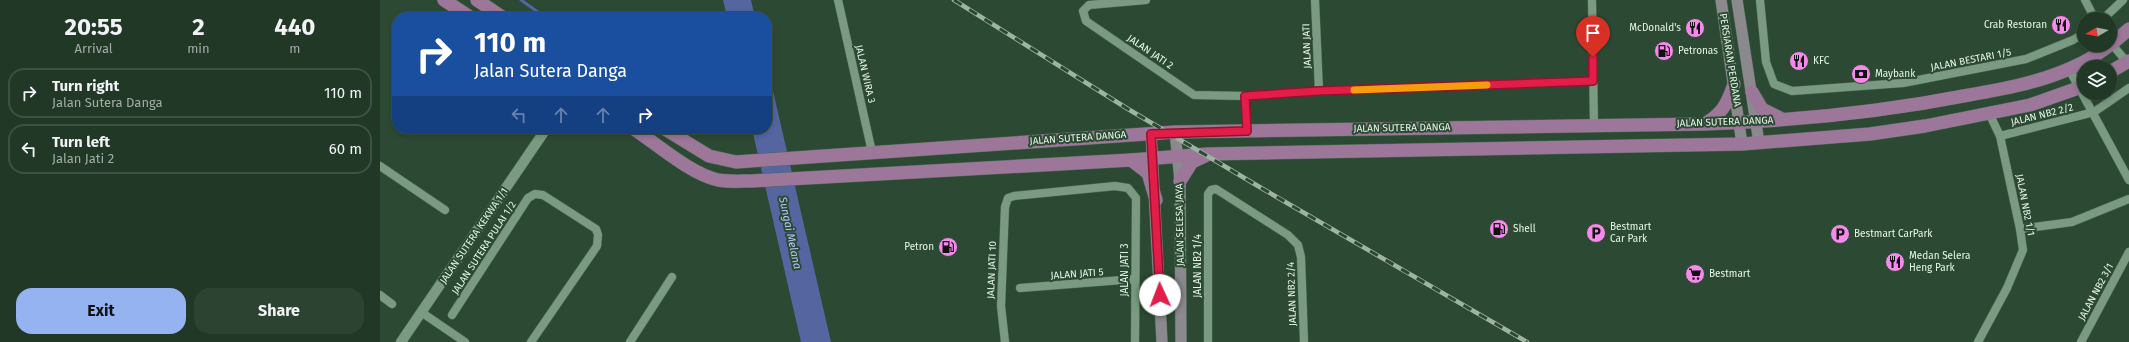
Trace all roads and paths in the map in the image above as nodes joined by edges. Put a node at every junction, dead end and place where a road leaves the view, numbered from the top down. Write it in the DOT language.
graph roads {
  1 [pos="444,0"];
  2 [pos="477,0"];
  3 [pos="838,0"];
  4 [pos="1146,0"];
  5 [pos="1315,0"];
  6 [pos="1592,0"];
  7 [pos="1721,0"];
  8 [pos="1737,0"];
  9 [pos="2085,0"];
  10 [pos="2123,0"];
  11 [pos="1761,1"];
  12 [pos="462,12"];
  13 [pos="495,12"];
  14 [pos="2091,12"];
  15 [pos="2110,12"];
  16 [pos="2129,29"];
  17 [pos="2077,37"];
  18 [pos="2117,38"];
  19 [pos="2117,49"];
  20 [pos="2096,52"];
  21 [pos="2128,61"];
  22 [pos="2117,68"];
  23 [pos="2069,69"];
  24 [pos="2077,80"];
  25 [pos="1593,81"];
  26 [pos="1734,84"];
  27 [pos="2129,88"];
  28 [pos="2077,89"];
  29 [pos="1319,91"];
  30 [pos="1752,92"];
  31 [pos="1245,96"];
  32 [pos="2088,100"];
  33 [pos="2094,112"];
  34 [pos="1989,113"];
  35 [pos="1786,120"];
  36 [pos="1757,122"];
  37 [pos="1739,123"];
  38 [pos="1704,124"];
  39 [pos="1594,126"];
  40 [pos="1247,131"];
  41 [pos="1175,132"];
  42 [pos="543,134"];
  43 [pos="641,134"];
  44 [pos="673,134"];
  45 [pos="1151,134"];
  46 [pos="2000,136"];
  47 [pos="1759,143"];
  48 [pos="1742,144"];
  49 [pos="872,152"];
  50 [pos="1208,154"];
  51 [pos="1177,157"];
  52 [pos="1154,158"];
  53 [pos="1131,160"];
  54 [pos="380,166"];
  55 [pos="2129,180"];
  56 [pos="1180,181"];
  57 [pos="1136,198"];
  58 [pos="2129,199"];
  59 [pos="1156,200"];
  60 [pos="445,210"];
  61 [pos="2020,229"];
  62 [pos="1298,245"];
  63 [pos="2129,252"];
  64 [pos="672,277"];
  65 [pos="1135,279"];
  66 [pos="1020,288"];
  67 [pos="380,296"];
  68 [pos="392,304"];
  69 [pos="421,312"];
  70 [pos="452,315"];
  71 [pos="401,342"];
  72 [pos="465,342"];
  73 [pos="531,342"];
  74 [pos="630,342"];
  75 [pos="1005,342"];
  76 [pos="1135,342"];
  77 [pos="1162,342"];
  78 [pos="1181,342"];
  79 [pos="1208,342"];
  80 [pos="1304,342"];
  81 [pos="1978,342"];
  82 [pos="2081,342"];
  1 -- 12 [label="main road"];
  2 -- 13 [label="main road"];
  3 -- 49 [label="street, JALAN WIRA 3"];
  4 -- 31 [label="street, JALAN JATI 2"];
  5 -- 29 [label="street, JALAN JATI"];
  6 -- 25 [label="street"];
  7 -- 26 [label="main road, PERSIARAN PERDANA"];
  8 -- 30 [label="main road, PERSIARAN PERDANA"];
  9 -- 14 [label="street"];
  10 -- 15 [label="street"];
  11 -- 17 [label="street, JALAN BESTARI 1/5"];
  16 -- 18 [label="main road, JALAN SUTERA DANGA"];
  19 -- 21 [label="street"];
  20 -- 23 [label="main road, JALAN SUTERA DANGA"];
  21 -- 22 [label="main road"];
  23 -- 24 [label="street"];
  23 -- 35 [label="main road, JALAN SUTERA DANGA"];
  25 -- 29 [label="street"];
  25 -- 39 [label="street"];
  26 -- 37 [label="main road, PERSIARAN PERDANA"];
  26 -- 38 [label="main road"];
  27 -- 33 [label="street, JALAN NB2 2/2"];
  28 -- 34 [label="main road"];
  29 -- 31 [label="street"];
  30 -- 35 [label="main road"];
  30 -- 36 [label="main road, PERSIARAN PERDANA"];
  31 -- 40 [label="street"];
  32 -- 33 [label="street"];
  33 -- 46 [label="street, JALAN NB2 2/2"];
  33 -- 55 [label="street"];
  34 -- 46 [label="street, JALAN NB2 1/1"];
  34 -- 47 [label="main road"];
  35 -- 36 [label="main road, JALAN SUTERA DANGA"];
  36 -- 37 [label="main road, JALAN SUTERA DANGA"];
  36 -- 47 [label="main road, PERSIARAN PERDANA"];
  37 -- 38 [label="main road, JALAN SUTERA DANGA"];
  37 -- 48 [label="main road, PERSIARAN PERDANA"];
  38 -- 39 [label="main road, JALAN SUTERA DANGA"];
  39 -- 40 [label="main road, JALAN SUTERA DANGA"];
  40 -- 41 [label="main road, JALAN SUTERA DANGA"];
  41 -- 45 [label="main road, JALAN SUTERA DANGA"];
  41 -- 51 [label="main road, JALAN SELESA JAYA"];
  42 -- 69 [label="street, JALAN SUTERA KEKWA 1/1"];
  43 -- 53 [label="main road"];
  44 -- 49 [label="main road, JALAN SUTERA DANGA"];
  45 -- 49 [label="main road, JALAN SUTERA DANGA"];
  45 -- 52 [label="main road"];
  46 -- 61 [label="street, JALAN NB2 1/1"];
  47 -- 48 [label="main road"];
  48 -- 50 [label="main road"];
  50 -- 51 [label="main road"];
  50 -- 56 [label="main road"];
  51 -- 52 [label="main road"];
  51 -- 56 [label="main road, JALAN SELESA JAYA"];
  52 -- 53 [label="main road"];
  52 -- 59 [label="main road"];
  53 -- 59 [label="main road"];
  54 -- 60 [label="street"];
  56 -- 78 [label="main road, JALAN SELESA JAYA"];
  57 -- 65 [label="street, JALAN JATI 3"];
  57 -- 75 [label="street, JALAN JATI 10"];
  58 -- 61 [label="street"];
  59 -- 77 [label="main road"];
  61 -- 81 [label="street, JALAN NB2 1/1"];
  62 -- 79 [label="street, JALAN NB2 1/4"];
  62 -- 80 [label="street, JALAN NB2 2/4"];
  63 -- 82 [label="street, JALAN NB2 3/1"];
  64 -- 74 [label="street"];
  65 -- 66 [label="street, JALAN JATI 5"];
  65 -- 76 [label="street, JALAN JATI 3"];
  67 -- 68 [label="street"];
  69 -- 71 [label="street, JALAN SUTERA KEKWA 1/1"];
  69 -- 72 [label="street"];
  70 -- 73 [label="street, JALAN SUTERA PULAI 1/2"];
}
